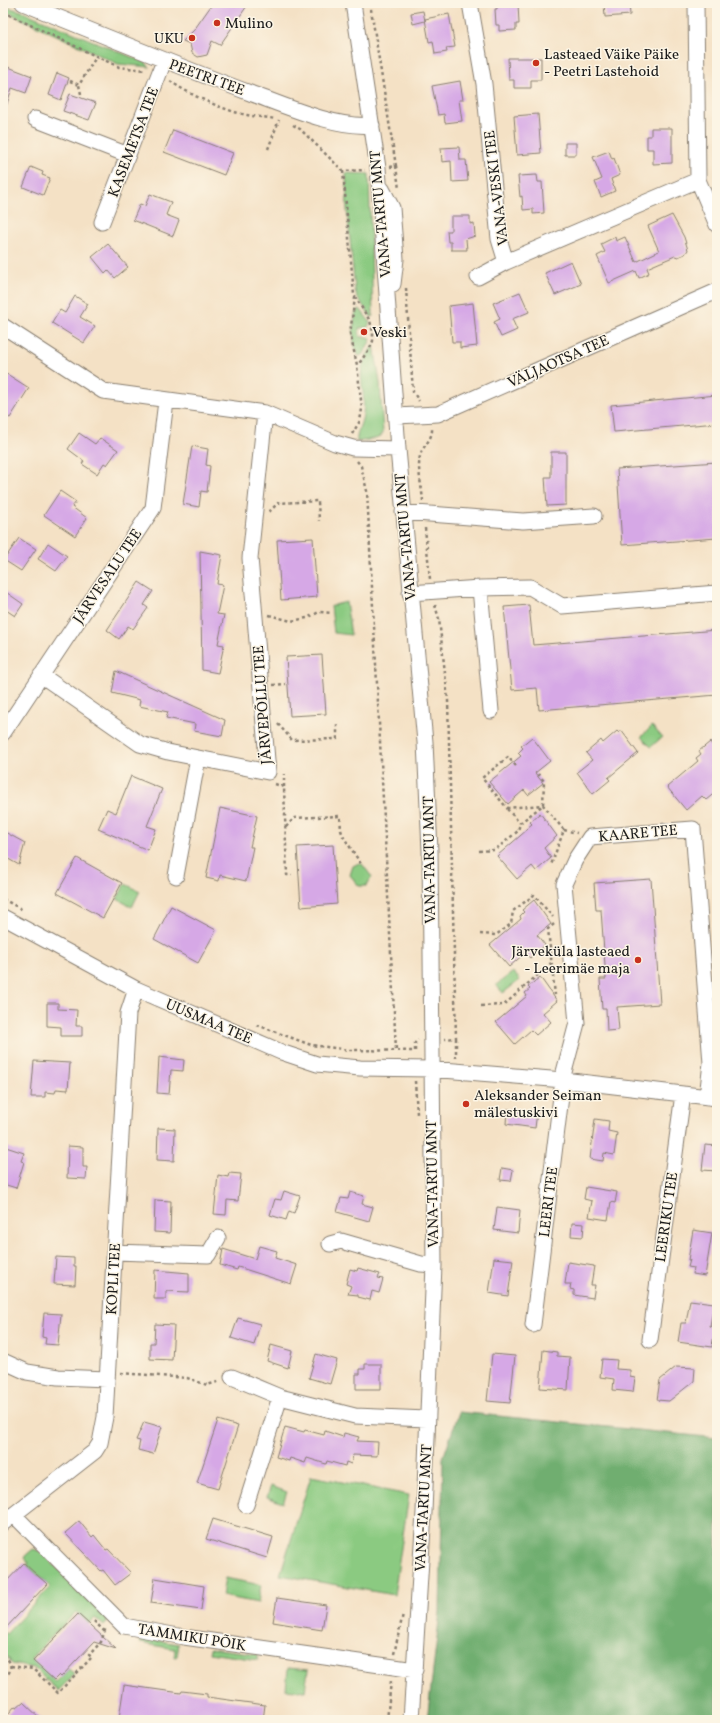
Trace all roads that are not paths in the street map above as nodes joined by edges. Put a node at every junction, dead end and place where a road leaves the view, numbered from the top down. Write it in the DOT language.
graph roads {
  1 [pos="24,3"];
  2 [pos="353,3"];
  3 [pos="470,3"];
  4 [pos="696,3"];
  5 [pos="162,67"];
  6 [pos="35,119"];
  7 [pos="372,124"];
  8 [pos="128,155"];
  9 [pos="698,180"];
  10 [pos="379,183"];
  11 [pos="102,222"];
  12 [pos="717,225"];
  13 [pos="383,238"];
  14 [pos="506,262"];
  15 [pos="478,277"];
  16 [pos="717,291"];
  17 [pos="4,327"];
  18 [pos="389,330"];
  19 [pos="166,401"];
  20 [pos="265,413"];
  21 [pos="396,416"];
  22 [pos="398,449"];
  23 [pos="403,512"];
  24 [pos="594,516"];
  25 [pos="480,588"];
  26 [pos="410,593"];
  27 [pos="717,593"];
  28 [pos="41,675"];
  29 [pos="491,711"];
  30 [pos="3,733"];
  31 [pos="198,758"];
  32 [pos="176,876"];
  33 [pos="3,917"];
  34 [pos="136,989"];
  35 [pos="431,1069"];
  36 [pos="563,1080"];
  37 [pos="683,1094"];
  38 [pos="712,1097"];
  39 [pos="218,1238"];
  40 [pos="330,1244"];
  41 [pos="114,1252"];
  42 [pos="434,1265"];
  43 [pos="533,1325"];
  44 [pos="650,1340"];
  45 [pos="3,1361"];
  46 [pos="232,1378"];
  47 [pos="107,1379"];
  48 [pos="280,1398"];
  49 [pos="427,1419"];
  50 [pos="246,1505"];
  51 [pos="8,1519"];
  52 [pos="415,1670"];
  53 [pos="411,1720"];
  1 -- 5 [label="street, PEETRI TEE"];
  2 -- 7 [label="street, VANA-TARTU MNT"];
  3 -- 14 [label="street, VANA-VESKI TEE"];
  4 -- 9 [label="street"];
  5 -- 7 [label="street, PEETRI TEE"];
  5 -- 8 [label="street, KASEMETSA TEE"];
  6 -- 8 [label="street"];
  7 -- 10 [label="street, VANA-TARTU MNT"];
  8 -- 11 [label="street, KASEMETSA TEE"];
  9 -- 12 [label="street"];
  9 -- 14 [label="street, VANA-VESKI TEE"];
  10 -- 13 [label="street, VANA-TARTU MNT"];
  10 -- 18 [label="street"];
  13 -- 18 [label="street, VANA-TARTU MNT"];
  13 -- 21 [label="street"];
  14 -- 15 [label="street"];
  16 -- 21 [label="street, VÄLJAOTSA TEE"];
  17 -- 19 [label="street"];
  18 -- 21 [label="street, VANA-TARTU MNT"];
  19 -- 20 [label="street"];
  19 -- 28 [label="street, JÄRVESALU TEE"];
  20 -- 22 [label="street"];
  20 -- 31 [label="street, JÄRVEPÕLLU TEE"];
  21 -- 22 [label="street, VANA-TARTU MNT"];
  22 -- 23 [label="street, VANA-TARTU MNT"];
  23 -- 24 [label="street"];
  23 -- 26 [label="street, VANA-TARTU MNT"];
  25 -- 26 [label="street"];
  25 -- 27 [label="street"];
  25 -- 29 [label="street"];
  26 -- 35 [label="street, VANA-TARTU MNT"];
  28 -- 30 [label="street, JÄRVESALU TEE"];
  28 -- 31 [label="street, JÄRVEPÕLLU TEE"];
  31 -- 32 [label="street"];
  33 -- 34 [label="street, UUSMAA TEE"];
  34 -- 35 [label="street, UUSMAA TEE"];
  34 -- 41 [label="street, KOPLI TEE"];
  35 -- 36 [label="street, UUSMAA TEE"];
  35 -- 42 [label="street, VANA-TARTU MNT"];
  36 -- 37 [label="street, UUSMAA TEE"];
  36 -- 38 [label="street, KAARE TEE"];
  36 -- 43 [label="street, LEERI TEE"];
  37 -- 38 [label="street, UUSMAA TEE"];
  37 -- 44 [label="street, LEERIKU TEE"];
  39 -- 41 [label="street"];
  40 -- 42 [label="street"];
  41 -- 47 [label="street, KOPLI TEE"];
  42 -- 49 [label="street, VANA-TARTU MNT"];
  45 -- 47 [label="street"];
  46 -- 48 [label="street"];
  47 -- 51 [label="street, KOPLI TEE"];
  48 -- 49 [label="street"];
  48 -- 50 [label="street"];
  49 -- 52 [label="street, VANA-TARTU MNT"];
  51 -- 52 [label="street, TAMMIKU PÕIK"];
  52 -- 53 [label="street, VANA-TARTU MNT"];
}
